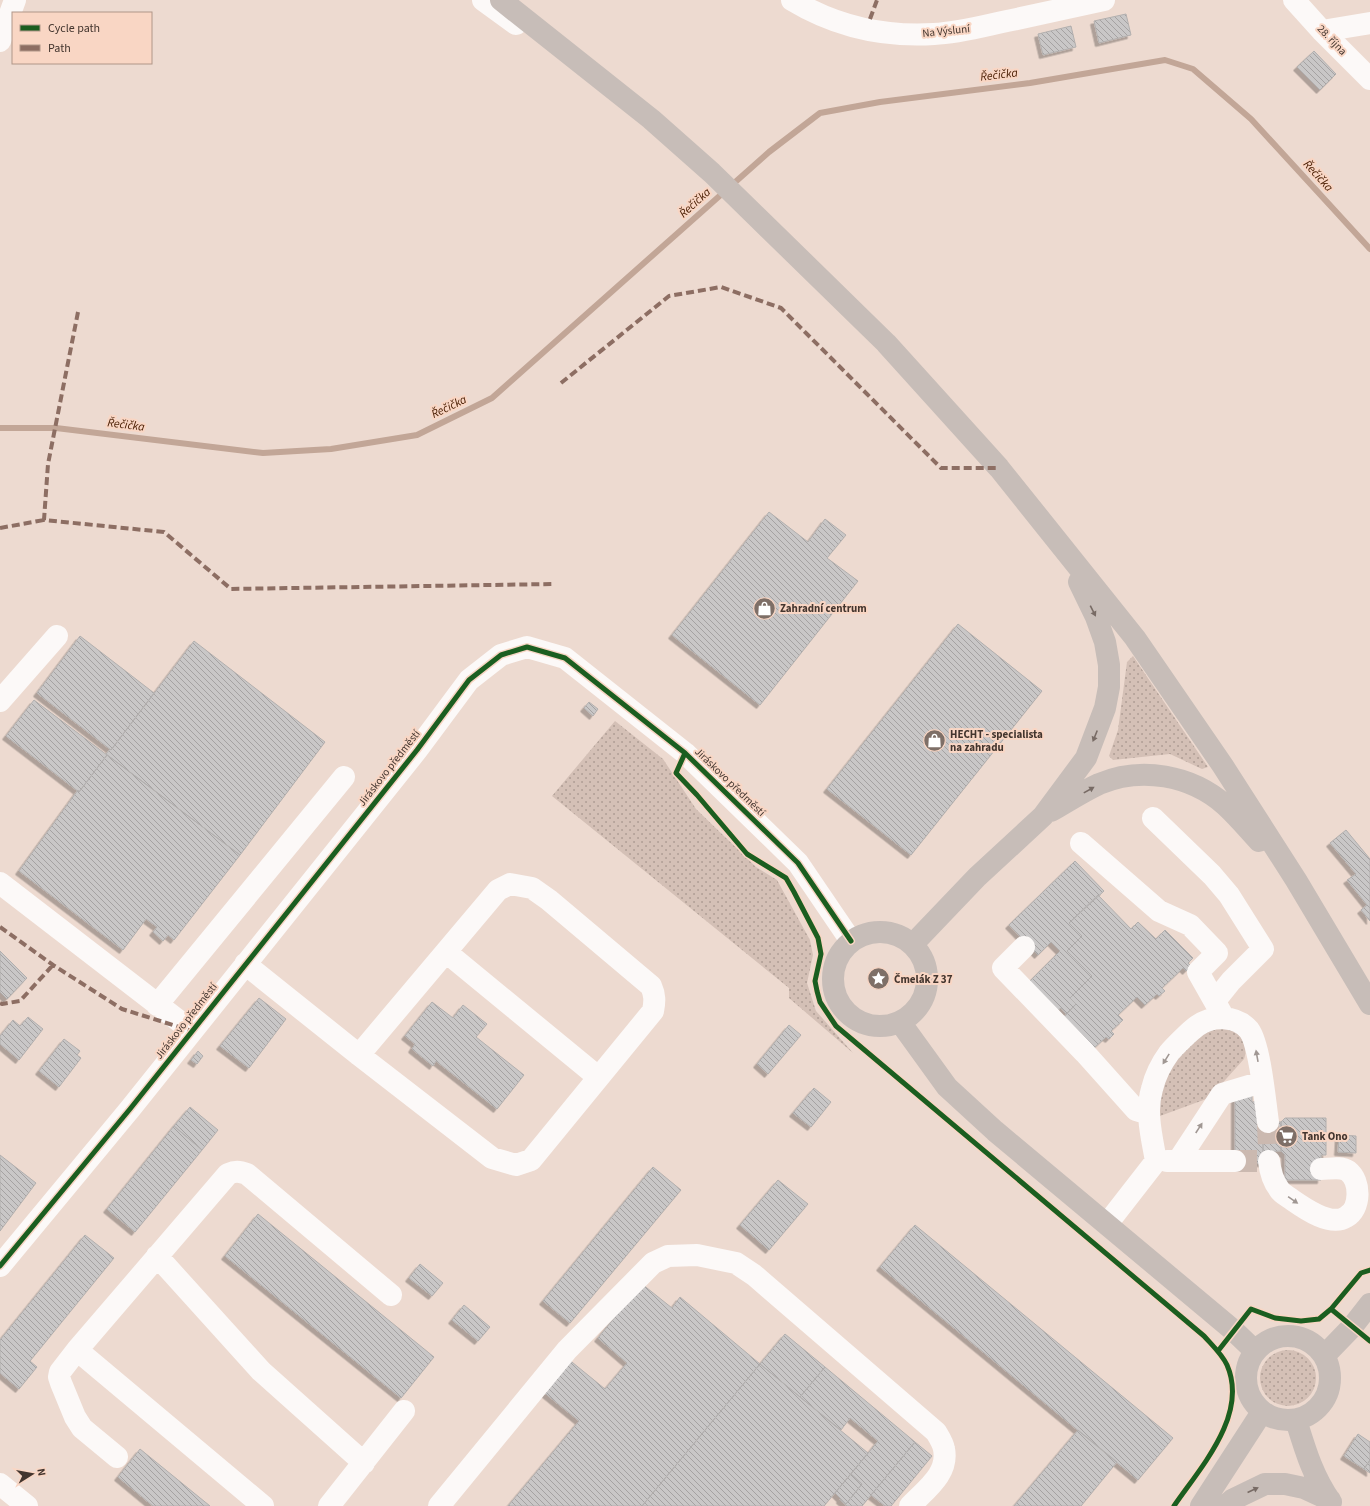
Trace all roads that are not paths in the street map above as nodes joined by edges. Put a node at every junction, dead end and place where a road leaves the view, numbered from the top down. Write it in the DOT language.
graph roads {
  1 [pos="15,0"];
  2 [pos="483,0"];
  3 [pos="500,0"];
  4 [pos="792,0"];
  5 [pos="1104,0"];
  6 [pos="1294,0"];
  7 [pos="1370,23"];
  8 [pos="1322,31"];
  9 [pos="0,41"];
  10 [pos="1370,79"];
  11 [pos="651,119"];
  12 [pos="1048,527"];
  13 [pos="57,636"];
  14 [pos="0,701"];
  15 [pos="344,777"];
  16 [pos="1043,816"];
  17 [pos="1153,818"];
  18 [pos="1081,843"];
  19 [pos="1296,880"];
  20 [pos="0,883"];
  21 [pos="851,941"];
  22 [pos="913,944"];
  23 [pos="1024,947"];
  24 [pos="446,952"];
  25 [pos="245,964"];
  26 [pos="1370,1004"];
  27 [pos="158,1005"];
  28 [pos="1219,1009"];
  29 [pos="900,1022"];
  30 [pos="192,1031"];
  31 [pos="360,1055"];
  32 [pos="598,1077"];
  33 [pos="1262,1082"];
  34 [pos="1149,1114"];
  35 [pos="1268,1122"];
  36 [pos="1156,1161"];
  37 [pos="1178,1161"];
  38 [pos="1235,1161"];
  39 [pos="1271,1163"];
  40 [pos="1321,1169"];
  41 [pos="1107,1224"];
  42 [pos="157,1256"];
  43 [pos="0,1266"];
  44 [pos="391,1295"];
  45 [pos="1370,1304"];
  46 [pos="76,1350"];
  47 [pos="1255,1351"];
  48 [pos="1324,1356"];
  49 [pos="404,1412"];
  50 [pos="1262,1412"];
  51 [pos="1296,1420"];
  52 [pos="117,1457"];
  53 [pos="364,1463"];
  54 [pos="0,1484"];
  55 [pos="1332,1503"];
  56 [pos="27,1506"];
  57 [pos="263,1506"];
  58 [pos="329,1506"];
  59 [pos="439,1506"];
  60 [pos="910,1506"];
  61 [pos="1201,1506"];
  62 [pos="1225,1506"];
  1 -- 9 [label="street"];
  2 -- 11 [label="street"];
  3 -- 11 [label="main road"];
  4 -- 5 [label="street, Na Výsluní"];
  6 -- 8 [label="street, 28. října"];
  7 -- 8 [label="street"];
  8 -- 10 [label="street, 28. října"];
  11 -- 12 [label="main road"];
  12 -- 16 [label="main road, one-way"];
  12 -- 19 [label="main road"];
  13 -- 14 [label="street"];
  15 -- 27 [label="street"];
  16 -- 19 [label="main road, one-way"];
  16 -- 22 [label="main road"];
  17 -- 28 [label="street"];
  18 -- 28 [label="street"];
  19 -- 26 [label="main road"];
  20 -- 27 [label="street"];
  21 -- 22 [label="main road"];
  21 -- 25 [label="street, Jiráskovo předměstí"];
  21 -- 29 [label="main road"];
  22 -- 29 [label="main road"];
  23 -- 34 [label="street"];
  24 -- 31 [label="street"];
  24 -- 32 [label="street"];
  24 -- 32 [label="street"];
  25 -- 30 [label="street, Jiráskovo předměstí"];
  25 -- 31 [label="street"];
  27 -- 30 [label="street"];
  33 -- 28 [label="street, one-way"];
  28 -- 34 [label="street, one-way"];
  29 -- 41 [label="main road"];
  30 -- 43 [label="street, Jiráskovo předměstí"];
  31 -- 32 [label="street"];
  33 -- 35 [label="street"];
  37 -- 33 [label="street, one-way"];
  34 -- 36 [label="street"];
  36 -- 37 [label="street"];
  36 -- 41 [label="street"];
  37 -- 38 [label="street"];
  39 -- 40 [label="street, one-way"];
  41 -- 47 [label="main road"];
  42 -- 44 [label="street"];
  42 -- 46 [label="street"];
  42 -- 53 [label="street"];
  45 -- 48 [label="main road"];
  46 -- 52 [label="street"];
  46 -- 57 [label="street"];
  47 -- 48 [label="main road"];
  47 -- 50 [label="main road"];
  48 -- 51 [label="main road"];
  49 -- 53 [label="street"];
  50 -- 51 [label="main road"];
  50 -- 61 [label="main road"];
  51 -- 55 [label="main road"];
  53 -- 58 [label="street"];
  54 -- 56 [label="street"];
  62 -- 55 [label="main road, one-way"];
  59 -- 60 [label="street"];
}
